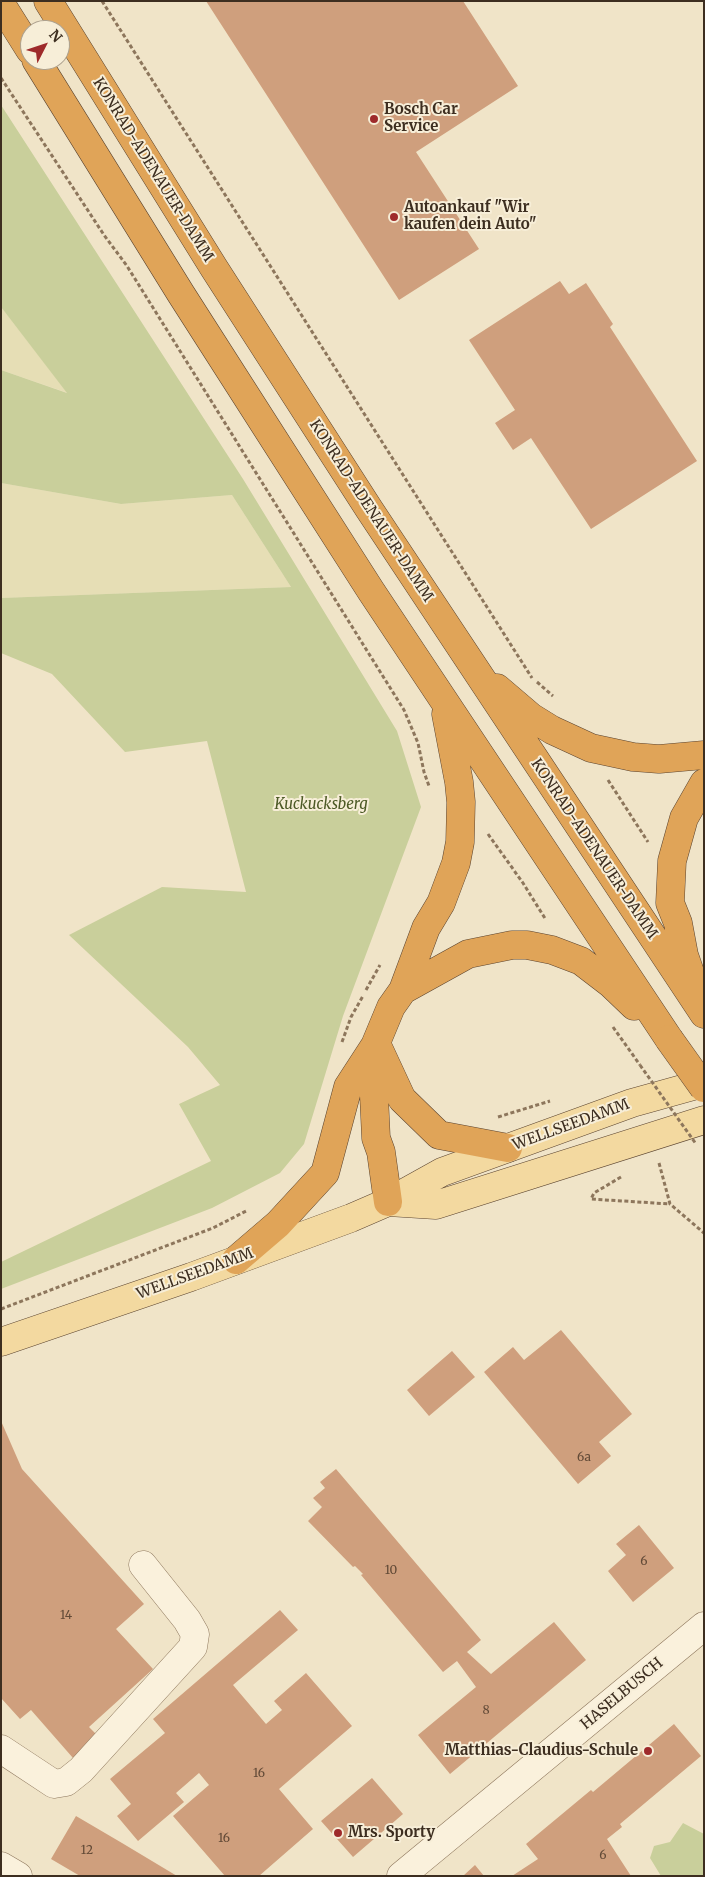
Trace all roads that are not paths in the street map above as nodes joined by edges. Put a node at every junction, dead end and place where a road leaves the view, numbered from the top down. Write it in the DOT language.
graph roads {
  1 [pos="48,1"];
  2 [pos="1,4"];
  3 [pos="20,34"];
  4 [pos="42,70"];
  5 [pos="473,668"];
  6 [pos="444,702"];
  7 [pos="704,755"];
  8 [pos="704,784"];
  9 [pos="403,990"];
  10 [pos="704,1014"];
  11 [pos="669,1038"];
  12 [pos="376,1043"];
  13 [pos="704,1083"];
  14 [pos="704,1088"];
  15 [pos="700,1132"];
  16 [pos="508,1148"];
  17 [pos="388,1202"];
  18 [pos="236,1260"];
  19 [pos="1,1342"];
  20 [pos="143,1565"];
  21 [pos="704,1626"];
  22 [pos="1,1749"];
  23 [pos="1,1866"];
  24 [pos="18,1876"];
  25 [pos="401,1876"];
  1 -- 5 [label="highway, KONRAD-ADENAUER-DAMM"];
  2 -- 3 [label="highway"];
  4 -- 6 [label="highway"];
  5 -- 7 [label="highway"];
  5 -- 10 [label="highway, KONRAD-ADENAUER-DAMM"];
  6 -- 9 [label="highway"];
  6 -- 11 [label="highway"];
  8 -- 10 [label="highway"];
  9 -- 11 [label="highway"];
  9 -- 12 [label="highway"];
  11 -- 14 [label="highway, bridge"];
  12 -- 16 [label="highway"];
  12 -- 17 [label="highway"];
  12 -- 18 [label="highway"];
  13 -- 16 [label="main road, WELLSEEDAMM"];
  15 -- 17 [label="main road, WELLSEEDAMM"];
  16 -- 17 [label="main road, WELLSEEDAMM"];
  17 -- 18 [label="main road, WELLSEEDAMM"];
  18 -- 19 [label="main road, WELLSEEDAMM"];
  20 -- 22 [label="street"];
  21 -- 25 [label="street, HASELBUSCH"];
  23 -- 24 [label="street"];
}
